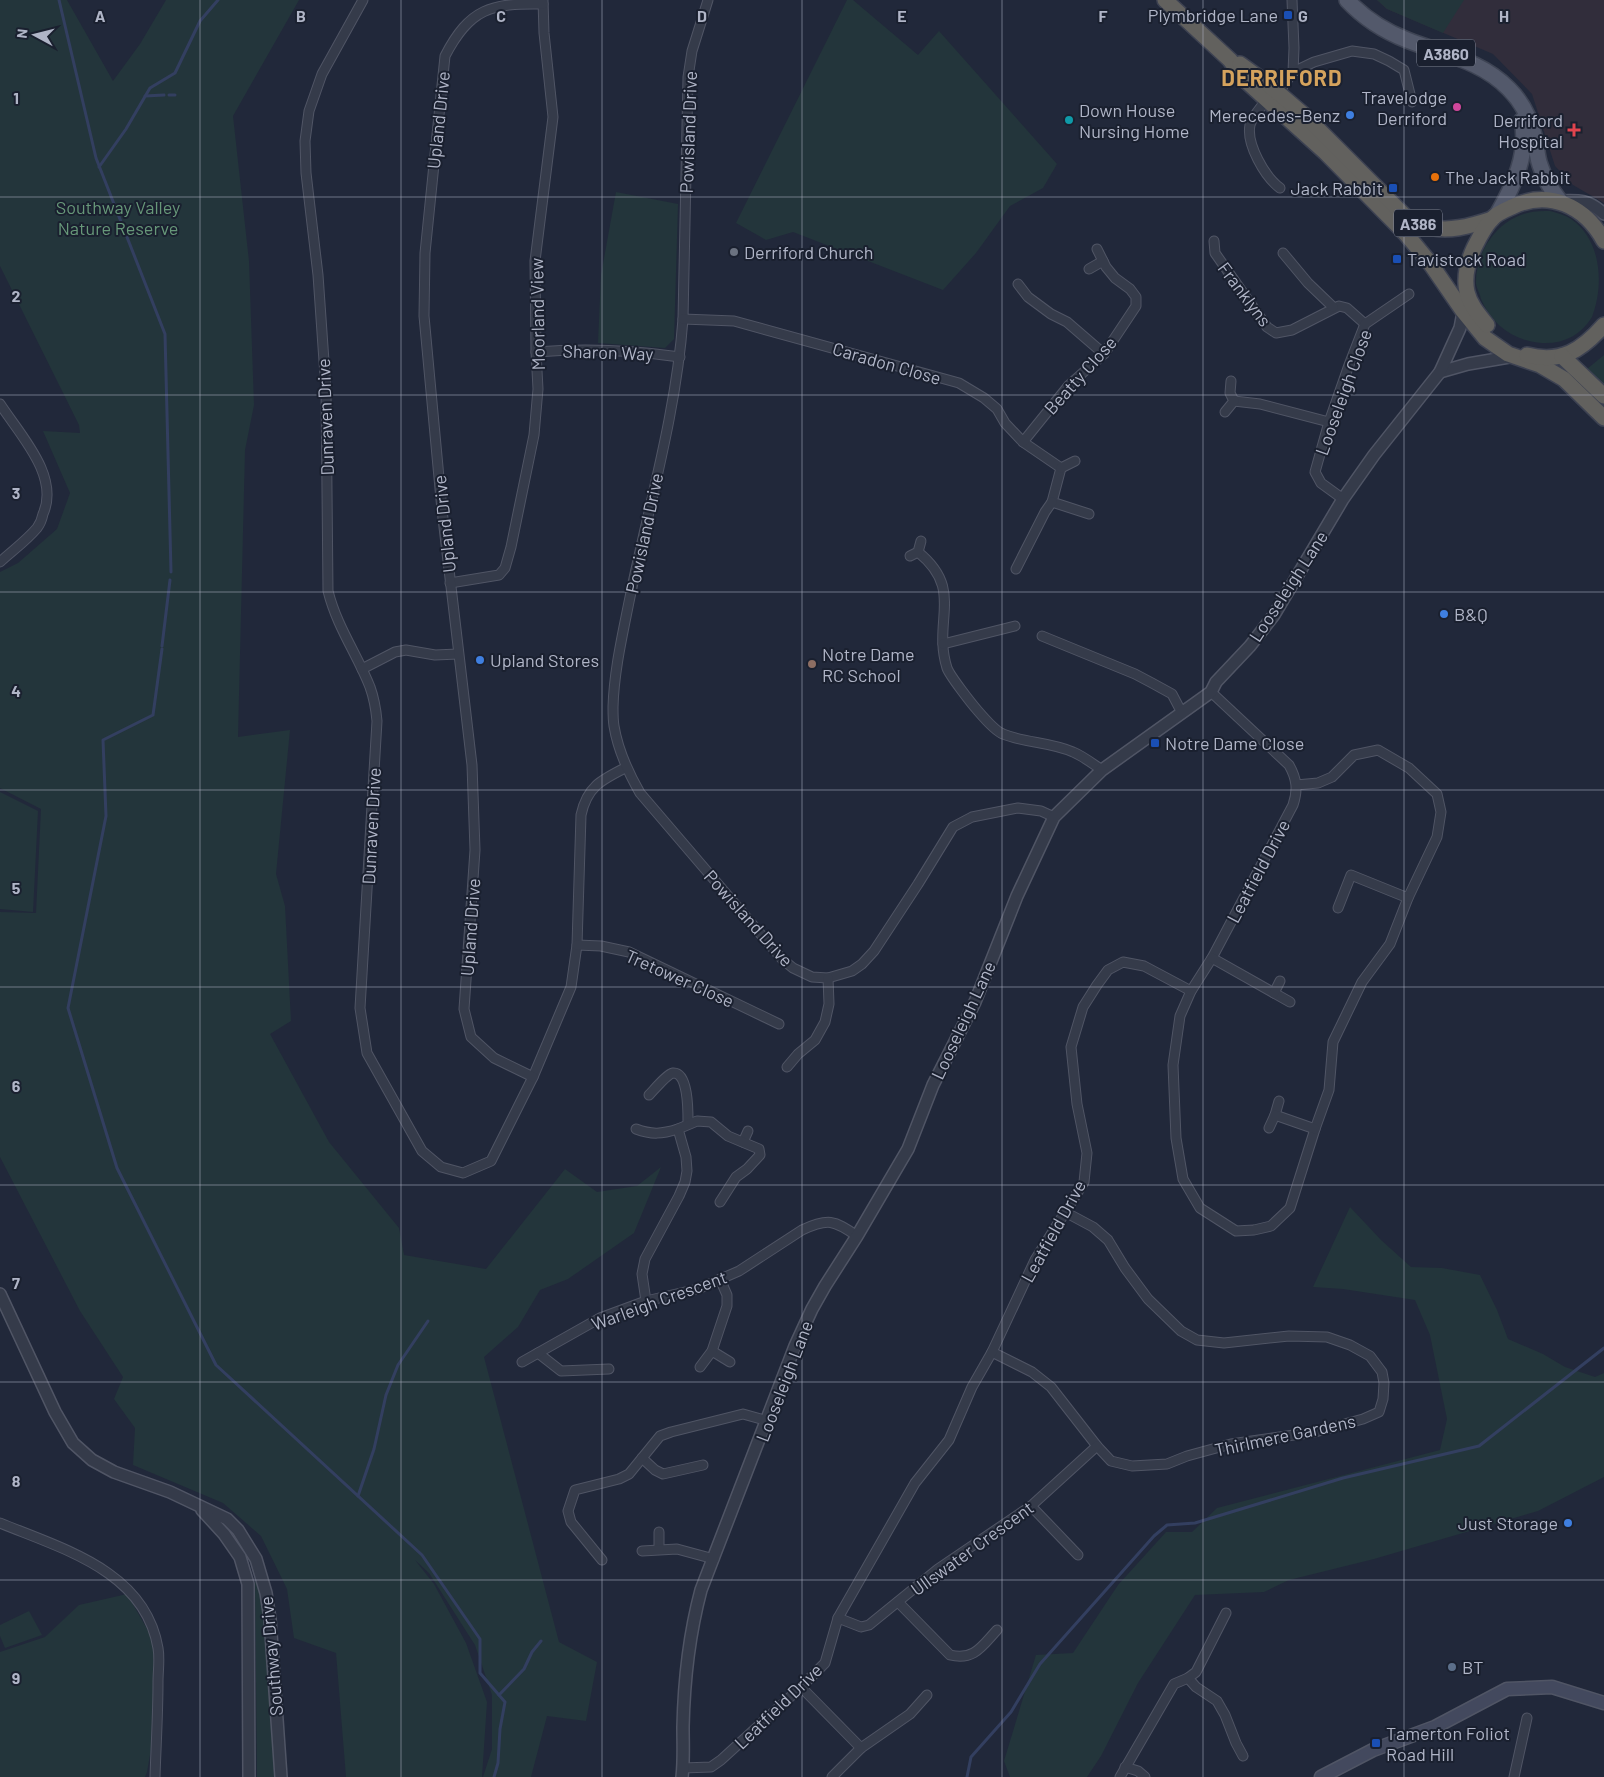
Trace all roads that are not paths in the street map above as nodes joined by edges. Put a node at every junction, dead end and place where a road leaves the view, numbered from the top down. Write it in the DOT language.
graph roads {
  1 [pos="363,0"];
  2 [pos="708,0"];
  3 [pos="1164,0"];
  4 [pos="1292,0"];
  5 [pos="1347,0"];
  6 [pos="543,2"];
  7 [pos="1293,72"];
  8 [pos="1497,79"];
  9 [pos="1273,96"];
  10 [pos="1412,102"];
  11 [pos="1280,188"];
  12 [pos="1560,201"];
  13 [pos="1604,214"];
  14 [pos="1495,216"];
  15 [pos="1214,241"];
  16 [pos="1604,241"];
  17 [pos="1097,250"];
  18 [pos="1283,253"];
  19 [pos="1103,261"];
  20 [pos="1089,269"];
  21 [pos="1018,284"];
  22 [pos="1467,293"];
  23 [pos="1409,294"];
  24 [pos="1333,307"];
  25 [pos="1463,311"];
  26 [pos="683,319"];
  27 [pos="1365,324"];
  28 [pos="1604,325"];
  29 [pos="536,352"];
  30 [pos="1104,354"];
  31 [pos="1520,355"];
  32 [pos="1562,356"];
  33 [pos="680,358"];
  34 [pos="1440,372"];
  35 [pos="1231,381"];
  36 [pos="1604,396"];
  37 [pos="1234,401"];
  38 [pos="0,404"];
  39 [pos="1225,412"];
  40 [pos="1603,417"];
  41 [pos="1329,422"];
  42 [pos="1024,442"];
  43 [pos="1075,461"];
  44 [pos="1061,468"];
  45 [pos="1343,499"];
  46 [pos="1052,502"];
  47 [pos="1090,514"];
  48 [pos="921,541"];
  49 [pos="0,562"];
  50 [pos="1016,569"];
  51 [pos="450,583"];
  52 [pos="1015,626"];
  53 [pos="1042,636"];
  54 [pos="943,644"];
  55 [pos="458,654"];
  56 [pos="362,670"];
  57 [pos="1211,692"];
  58 [pos="1182,713"];
  59 [pos="625,768"];
  60 [pos="1102,770"];
  61 [pos="1296,785"];
  62 [pos="1054,817"];
  63 [pos="1408,898"];
  64 [pos="1338,908"];
  65 [pos="576,945"];
  66 [pos="1212,958"];
  67 [pos="828,978"];
  68 [pos="1280,981"];
  69 [pos="1191,991"];
  70 [pos="1274,993"];
  71 [pos="1290,1002"];
  72 [pos="779,1024"];
  73 [pos="787,1067"];
  74 [pos="533,1077"];
  75 [pos="649,1095"];
  76 [pos="1279,1101"];
  77 [pos="1274,1115"];
  78 [pos="688,1124"];
  79 [pos="1269,1128"];
  80 [pos="636,1129"];
  81 [pos="678,1129"];
  82 [pos="1315,1130"];
  83 [pos="748,1131"];
  84 [pos="743,1142"];
  85 [pos="720,1202"];
  86 [pos="1065,1212"];
  87 [pos="857,1236"];
  88 [pos="720,1280"];
  89 [pos="0,1294"];
  90 [pos="646,1301"];
  91 [pos="712,1351"];
  92 [pos="992,1352"];
  93 [pos="538,1353"];
  94 [pos="522,1362"];
  95 [pos="730,1362"];
  96 [pos="700,1367"];
  97 [pos="609,1369"];
  98 [pos="768,1421"];
  99 [pos="1097,1446"];
  100 [pos="642,1458"];
  101 [pos="704,1465"];
  102 [pos="197,1505"];
  103 [pos="1031,1506"];
  104 [pos="0,1523"];
  105 [pos="659,1532"];
  106 [pos="660,1549"];
  107 [pos="594,1551"];
  108 [pos="642,1551"];
  109 [pos="1078,1555"];
  110 [pos="586,1559"];
  111 [pos="602,1560"];
  112 [pos="714,1560"];
  113 [pos="898,1602"];
  114 [pos="1226,1613"];
  115 [pos="838,1618"];
  116 [pos="996,1630"];
  117 [pos="1188,1678"];
  118 [pos="801,1687"];
  119 [pos="927,1695"];
  120 [pos="1604,1704"];
  121 [pos="1527,1718"];
  122 [pos="1525,1728"];
  123 [pos="1534,1730"];
  124 [pos="861,1748"];
  125 [pos="1243,1756"];
  126 [pos="1125,1767"];
  127 [pos="682,1773"];
  128 [pos="155,1777"];
  129 [pos="249,1777"];
  130 [pos="281,1777"];
  131 [pos="832,1777"];
  132 [pos="1120,1777"];
  133 [pos="1145,1777"];
  134 [pos="1321,1777"];
  135 [pos="1514,1777"];
  1 -- 56 [label="street, Dunraven Drive"];
  2 -- 26 [label="street, Powisland Drive"];
  3 -- 9 [label="highway, A386"];
  4 -- 7 [label="street"];
  5 -- 8 [label="main road, A3860"];
  6 -- 29 [label="street, Moorland View"];
  6 -- 51 [label="street, Upland Drive"];
  7 -- 9 [label="street"];
  7 -- 10 [label="street"];
  8 -- 12 [label="main road, A3860"];
  8 -- 14 [label="main road, A3860"];
  9 -- 11 [label="street"];
  9 -- 14 [label="highway, A386"];
  9 -- 25 [label="highway, A386"];
  12 -- 13 [label="street"];
  12 -- 14 [label="highway"];
  12 -- 16 [label="highway"];
  14 -- 22 [label="highway"];
  15 -- 24 [label="street, Franklyns"];
  17 -- 19 [label="street, Beatty Close"];
  18 -- 24 [label="street"];
  19 -- 20 [label="street"];
  19 -- 30 [label="street, Beatty Close"];
  21 -- 30 [label="street"];
  22 -- 25 [label="street, Looseleigh Lane"];
  22 -- 31 [label="highway"];
  23 -- 27 [label="street, Looseleigh Close"];
  24 -- 27 [label="street"];
  25 -- 31 [label="highway, A386"];
  25 -- 34 [label="street, Looseleigh Lane"];
  26 -- 33 [label="street, Powisland Drive"];
  26 -- 42 [label="street, Caradon Close"];
  27 -- 41 [label="street, Looseleigh Close"];
  28 -- 32 [label="highway"];
  29 -- 33 [label="street, Sharon Way"];
  29 -- 51 [label="street, Moorland View"];
  30 -- 42 [label="street, Beatty Close"];
  31 -- 32 [label="highway"];
  31 -- 34 [label="street"];
  31 -- 40 [label="highway, A386"];
  32 -- 36 [label="highway"];
  33 -- 59 [label="street, Powisland Drive"];
  34 -- 45 [label="street, Looseleigh Lane"];
  35 -- 37 [label="street"];
  37 -- 39 [label="street"];
  37 -- 41 [label="street"];
  38 -- 49 [label="street"];
  41 -- 45 [label="street, Looseleigh Close"];
  42 -- 44 [label="street, Caradon Close"];
  43 -- 44 [label="street"];
  44 -- 46 [label="street"];
  45 -- 57 [label="street, Looseleigh Lane"];
  46 -- 47 [label="street"];
  46 -- 50 [label="street"];
  48 -- 54 [label="street"];
  51 -- 55 [label="street, Upland Drive"];
  52 -- 54 [label="street"];
  53 -- 58 [label="street"];
  54 -- 60 [label="street"];
  55 -- 56 [label="street"];
  55 -- 74 [label="street, Upland Drive"];
  56 -- 74 [label="street, Dunraven Drive"];
  57 -- 58 [label="street, Looseleigh Lane"];
  57 -- 61 [label="street"];
  58 -- 60 [label="street, Looseleigh Lane"];
  59 -- 65 [label="street, Dunraven Drive"];
  59 -- 67 [label="street, Powisland Drive"];
  60 -- 62 [label="street, Looseleigh Lane"];
  61 -- 63 [label="street"];
  61 -- 66 [label="street, Leatfield Drive"];
  62 -- 67 [label="street, Powisland Drive"];
  62 -- 87 [label="street, Looseleigh Lane"];
  63 -- 64 [label="street"];
  63 -- 82 [label="street"];
  65 -- 72 [label="street, Tretower Close"];
  65 -- 74 [label="street, Dunraven Drive"];
  66 -- 69 [label="street, Leatfield Drive"];
  66 -- 70 [label="street"];
  67 -- 73 [label="street"];
  68 -- 70 [label="street"];
  69 -- 82 [label="street"];
  69 -- 86 [label="street, Leatfield Drive"];
  70 -- 71 [label="street"];
  75 -- 78 [label="street"];
  76 -- 77 [label="street"];
  77 -- 79 [label="street"];
  77 -- 82 [label="street"];
  78 -- 81 [label="street"];
  78 -- 84 [label="street"];
  80 -- 81 [label="street"];
  81 -- 90 [label="street"];
  83 -- 84 [label="street"];
  84 -- 85 [label="street"];
  86 -- 92 [label="street, Leatfield Drive"];
  86 -- 99 [label="street, Thirlmere Gardens"];
  87 -- 88 [label="street, Warleigh Crescent"];
  87 -- 98 [label="street, Looseleigh Lane"];
  88 -- 90 [label="street, Warleigh Crescent"];
  88 -- 91 [label="street"];
  89 -- 102 [label="street, Southway Drive"];
  90 -- 93 [label="street, Warleigh Crescent"];
  91 -- 95 [label="street"];
  91 -- 96 [label="street"];
  92 -- 99 [label="street, Thirlmere Gardens"];
  92 -- 115 [label="street, Leatfield Drive"];
  93 -- 94 [label="street, Warleigh Crescent"];
  93 -- 97 [label="street"];
  98 -- 100 [label="street"];
  98 -- 112 [label="street, Looseleigh Lane"];
  99 -- 103 [label="street, Ullswater Crescent"];
  100 -- 101 [label="street"];
  100 -- 107 [label="street"];
  102 -- 129 [label="street, Southway Drive"];
  102 -- 130 [label="street, Southway Drive"];
  103 -- 109 [label="street"];
  103 -- 113 [label="street, Ullswater Crescent"];
  104 -- 128 [label="street"];
  105 -- 106 [label="street"];
  106 -- 108 [label="street"];
  106 -- 112 [label="street"];
  107 -- 110 [label="street"];
  107 -- 111 [label="street"];
  112 -- 127 [label="street, Looseleigh Lane"];
  113 -- 115 [label="street, Ullswater Crescent"];
  113 -- 116 [label="street"];
  114 -- 117 [label="street"];
  115 -- 118 [label="street, Leatfield Drive"];
  117 -- 125 [label="street"];
  117 -- 126 [label="street"];
  118 -- 124 [label="street"];
  118 -- 127 [label="street, Leatfield Drive"];
  119 -- 124 [label="street"];
  120 -- 134 [label="main road"];
  121 -- 122 [label="street"];
  122 -- 123 [label="street"];
  122 -- 135 [label="street"];
  124 -- 131 [label="street"];
  126 -- 132 [label="street"];
  126 -- 133 [label="street"];
}
